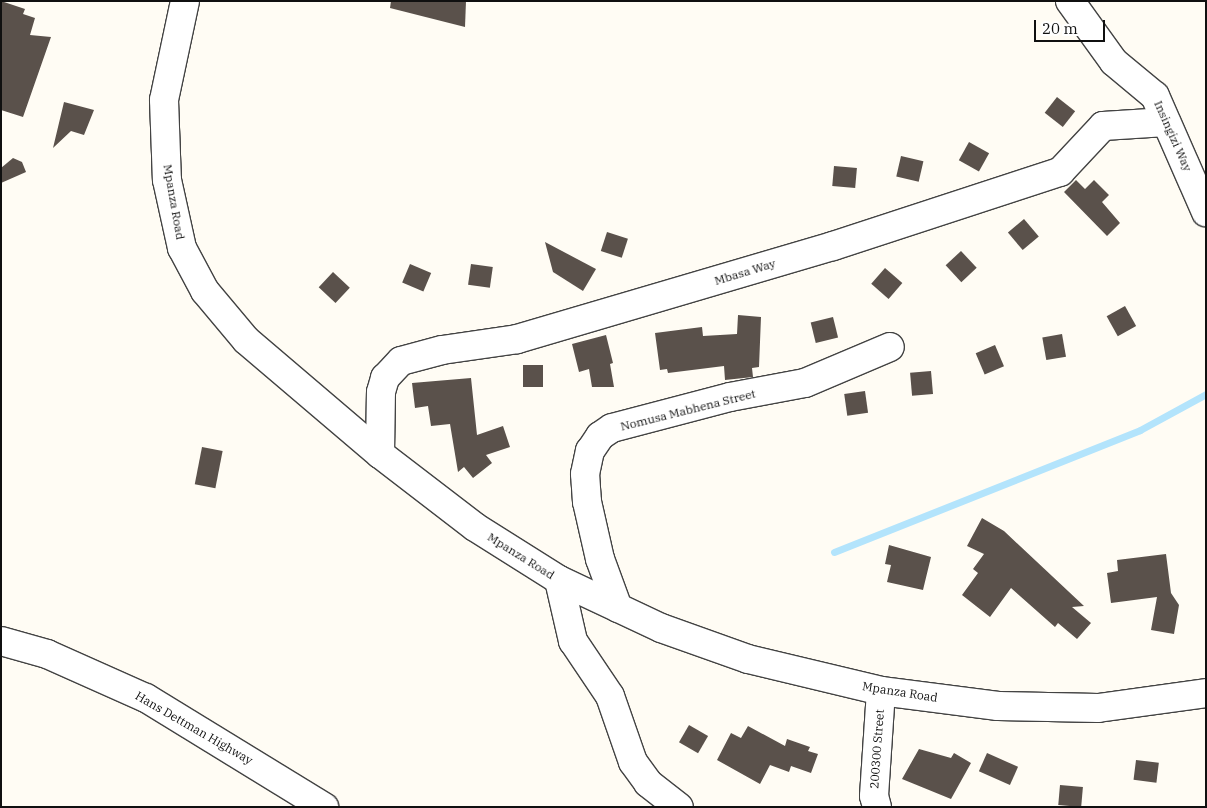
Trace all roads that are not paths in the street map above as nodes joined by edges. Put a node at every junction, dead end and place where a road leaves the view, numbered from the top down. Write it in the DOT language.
graph roads {
  1 [pos="185,1"];
  2 [pos="1070,1"];
  3 [pos="1166,122"];
  4 [pos="1206,212"];
  5 [pos="890,347"];
  6 [pos="380,454"];
  7 [pos="559,580"];
  8 [pos="618,608"];
  9 [pos="1,641"];
  10 [pos="881,691"];
  11 [pos="1206,693"];
  12 [pos="324,807"];
  13 [pos="678,807"];
  14 [pos="877,807"];
  1 -- 6 [label="street, Mpanza Road"];
  2 -- 3 [label="street, Insingizi Way"];
  3 -- 4 [label="street, Insingizi Way"];
  3 -- 6 [label="street, Mbasa Way"];
  5 -- 8 [label="street, Nomusa Mabhena Street"];
  6 -- 7 [label="street, Mpanza Road"];
  7 -- 8 [label="street, Mpanza Road"];
  7 -- 13 [label="street"];
  8 -- 10 [label="street, Mpanza Road"];
  9 -- 12 [label="street, Hans Dettman Highway"];
  10 -- 11 [label="street, Mpanza Road"];
  10 -- 14 [label="street, 200300 Street"];
}
